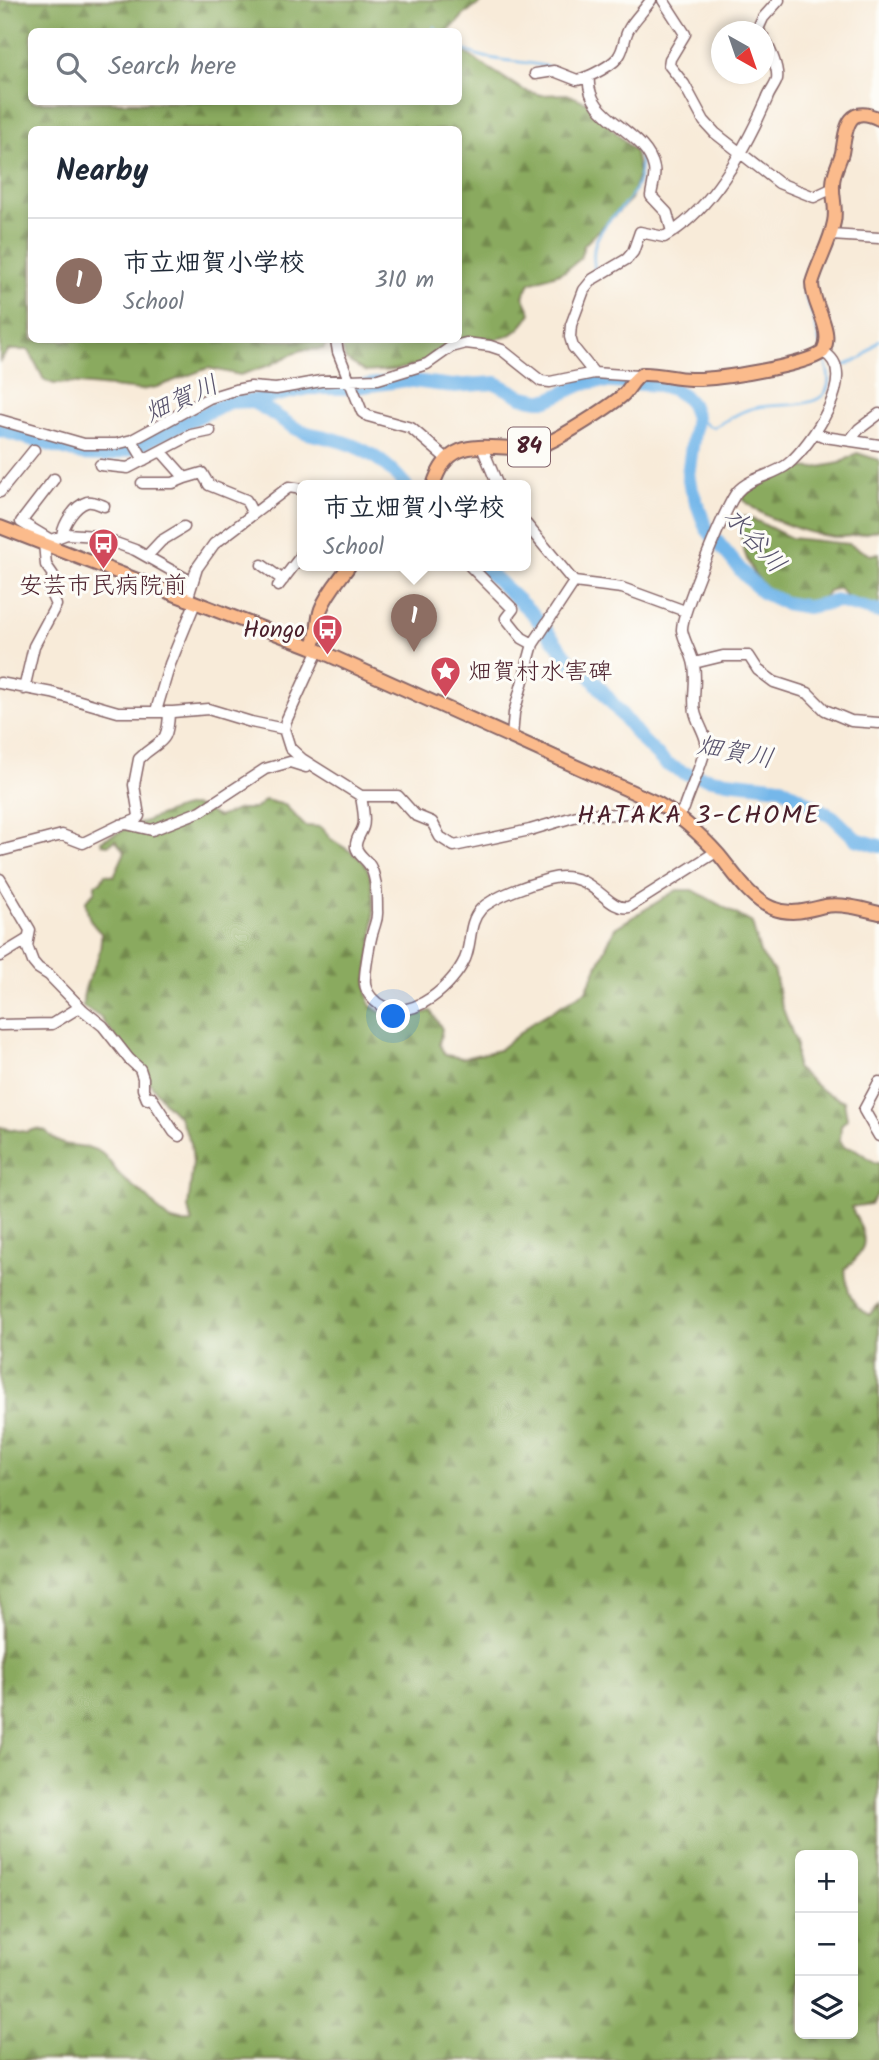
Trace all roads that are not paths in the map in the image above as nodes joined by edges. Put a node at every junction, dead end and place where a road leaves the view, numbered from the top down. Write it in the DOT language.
graph roads {
  1 [pos="651,0"];
  2 [pos="663,0"];
  3 [pos="779,0"];
  4 [pos="762,21"];
  5 [pos="774,66"];
  6 [pos="535,74"];
  7 [pos="589,76"];
  8 [pos="879,119"];
  9 [pos="740,152"];
  10 [pos="832,188"];
  11 [pos="672,232"];
  12 [pos="832,232"];
  13 [pos="879,238"];
  14 [pos="336,343"];
  15 [pos="819,354"];
  16 [pos="594,373"];
  17 [pos="633,382"];
  18 [pos="352,386"];
  19 [pos="879,414"];
  20 [pos="0,420"];
  21 [pos="210,431"];
  22 [pos="816,433"];
  23 [pos="850,440"];
  24 [pos="133,441"];
  25 [pos="879,444"];
  26 [pos="482,447"];
  27 [pos="34,450"];
  28 [pos="161,451"];
  29 [pos="143,458"];
  30 [pos="446,458"];
  31 [pos="100,465"];
  32 [pos="186,478"];
  33 [pos="54,479"];
  34 [pos="435,480"];
  35 [pos="496,480"];
  36 [pos="142,483"];
  37 [pos="297,488"];
  38 [pos="0,492"];
  39 [pos="104,506"];
  40 [pos="253,514"];
  41 [pos="0,527"];
  42 [pos="184,527"];
  43 [pos="531,530"];
  44 [pos="62,536"];
  45 [pos="48,543"];
  46 [pos="147,556"];
  47 [pos="297,561"];
  48 [pos="262,565"];
  49 [pos="345,571"];
  50 [pos="475,571"];
  51 [pos="192,582"];
  52 [pos="574,582"];
  53 [pos="191,601"];
  54 [pos="685,611"];
  55 [pos="535,640"];
  56 [pos="314,649"];
  57 [pos="694,663"];
  58 [pos="0,683"];
  59 [pos="24,689"];
  60 [pos="156,711"];
  61 [pos="169,712"];
  62 [pos="879,723"];
  63 [pos="284,729"];
  64 [pos="512,737"];
  65 [pos="332,779"];
  66 [pos="361,796"];
  67 [pos="657,803"];
  68 [pos="678,816"];
  69 [pos="127,824"];
  70 [pos="0,851"];
  71 [pos="716,852"];
  72 [pos="0,880"];
  73 [pos="879,913"];
  74 [pos="28,939"];
  75 [pos="0,956"];
  76 [pos="80,1007"];
  77 [pos="0,1025"];
  78 [pos="879,1083"];
  79 [pos="179,1136"];
  80 [pos="879,1136"];
  1 -- 7 [label="street"];
  2 -- 9 [label="street"];
  3 -- 4 [label="street"];
  5 -- 9 [label="street"];
  6 -- 7 [label="street"];
  7 -- 11 [label="street"];
  8 -- 10 [label="main road"];
  9 -- 10 [label="street"];
  9 -- 11 [label="street"];
  10 -- 12 [label="main road"];
  11 -- 16 [label="street"];
  12 -- 13 [label="street"];
  12 -- 15 [label="main road"];
  14 -- 18 [label="street"];
  15 -- 17 [label="main road"];
  15 -- 22 [label="street"];
  16 -- 17 [label="street"];
  16 -- 18 [label="street"];
  17 -- 26 [label="main road, 84"];
  18 -- 24 [label="street"];
  18 -- 30 [label="street"];
  19 -- 23 [label="street"];
  20 -- 24 [label="street"];
  21 -- 28 [label="street"];
  22 -- 23 [label="street"];
  22 -- 54 [label="street"];
  23 -- 25 [label="street"];
  24 -- 29 [label="street"];
  26 -- 30 [label="main road, 84"];
  26 -- 35 [label="street"];
  27 -- 38 [label="street"];
  28 -- 29 [label="street"];
  28 -- 32 [label="street"];
  29 -- 31 [label="street"];
  30 -- 34 [label="main road"];
  32 -- 36 [label="street"];
  32 -- 40 [label="street"];
  33 -- 45 [label="street"];
  37 -- 40 [label="street"];
  39 -- 44 [label="street"];
  40 -- 51 [label="street"];
  41 -- 45 [label="main road"];
  42 -- 46 [label="street"];
  43 -- 52 [label="street"];
  44 -- 45 [label="street"];
  44 -- 46 [label="street"];
  45 -- 53 [label="main road"];
  45 -- 59 [label="street"];
  46 -- 51 [label="street"];
  47 -- 48 [label="street"];
  49 -- 56 [label="main road"];
  50 -- 55 [label="street"];
  51 -- 53 [label="street"];
  52 -- 54 [label="street"];
  52 -- 55 [label="street"];
  53 -- 56 [label="main road"];
  53 -- 60 [label="street"];
  54 -- 57 [label="street"];
  55 -- 64 [label="street"];
  56 -- 63 [label="street"];
  56 -- 64 [label="main road"];
  57 -- 62 [label="street"];
  57 -- 68 [label="street"];
  58 -- 59 [label="street"];
  59 -- 60 [label="street"];
  60 -- 61 [label="street"];
  61 -- 63 [label="street"];
  61 -- 69 [label="street"];
  63 -- 65 [label="street"];
  64 -- 67 [label="main road"];
  65 -- 66 [label="street"];
  65 -- 69 [label="street"];
  66 -- 67 [label="street"];
  66 -- 71 [label="street"];
  67 -- 68 [label="main road"];
  68 -- 71 [label="main road"];
  69 -- 70 [label="street"];
  71 -- 73 [label="main road"];
  72 -- 74 [label="street"];
  74 -- 75 [label="street"];
  74 -- 76 [label="street"];
  76 -- 77 [label="street"];
  76 -- 79 [label="street"];
  78 -- 80 [label="street"];
}
